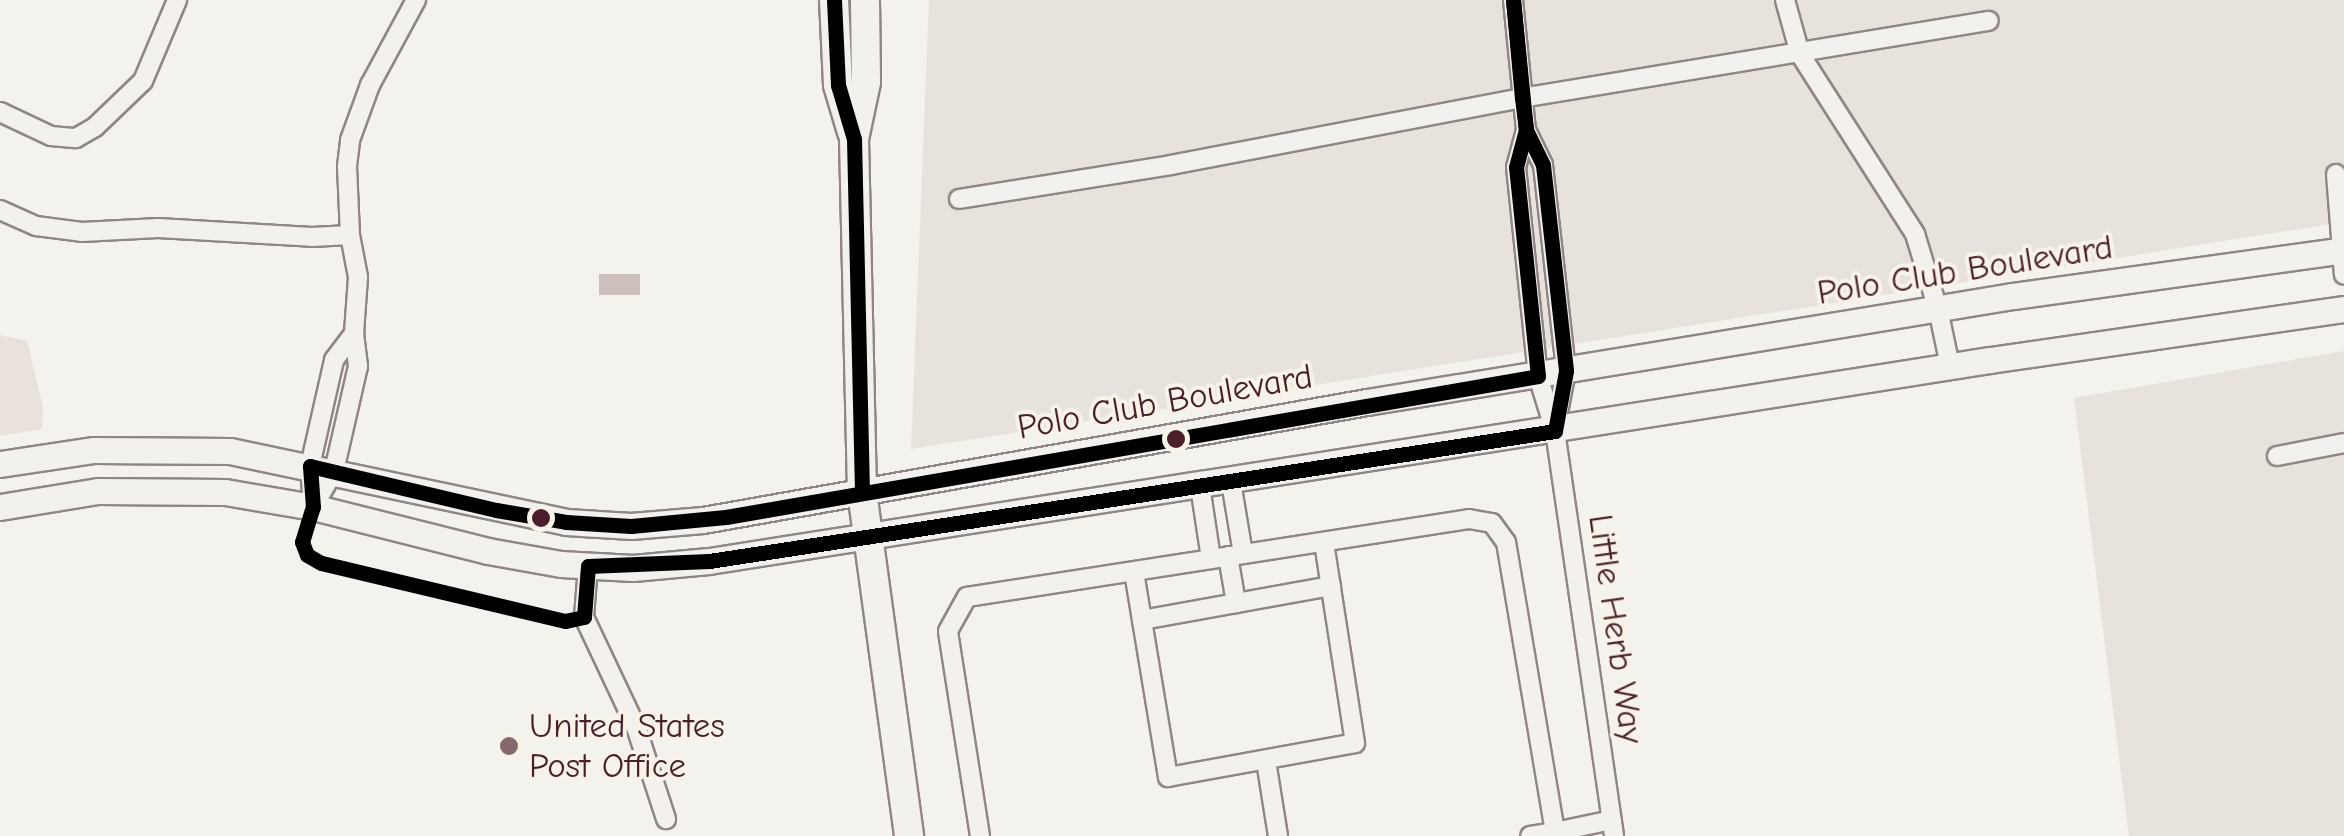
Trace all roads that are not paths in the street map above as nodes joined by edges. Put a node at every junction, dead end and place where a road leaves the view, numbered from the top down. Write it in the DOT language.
graph roads {
  1 [pos="178,0"];
  2 [pos="416,0"];
  3 [pos="834,0"];
  4 [pos="865,0"];
  5 [pos="1514,0"];
  6 [pos="1785,0"];
  7 [pos="1988,21"];
  8 [pos="1800,54"];
  9 [pos="1522,98"];
  10 [pos="0,112"];
  11 [pos="1526,130"];
  12 [pos="854,138"];
  13 [pos="2336,174"];
  14 [pos="959,199"];
  15 [pos="0,210"];
  16 [pos="350,235"];
  17 [pos="2343,259"];
  18 [pos="1938,308"];
  19 [pos="2344,309"];
  20 [pos="1950,366"];
  21 [pos="1566,371"];
  22 [pos="1538,376"];
  23 [pos="1555,431"];
  24 [pos="2344,443"];
  25 [pos="2277,456"];
  26 [pos="0,464"];
  27 [pos="322,468"];
  28 [pos="1231,482"];
  29 [pos="1200,486"];
  30 [pos="862,492"];
  31 [pos="0,508"];
  32 [pos="313,508"];
  33 [pos="571,523"];
  34 [pos="866,536"];
  35 [pos="1324,542"];
  36 [pos="1227,556"];
  37 [pos="521,557"];
  38 [pos="588,566"];
  39 [pos="616,568"];
  40 [pos="1134,572"];
  41 [pos="1331,586"];
  42 [pos="1236,603"];
  43 [pos="1142,620"];
  44 [pos="1266,761"];
  45 [pos="666,819"];
  46 [pos="1613,828"];
  47 [pos="1555,832"];
  48 [pos="909,836"];
  49 [pos="980,836"];
  50 [pos="1278,836"];
  51 [pos="1530,836"];
  1 -- 10 [label="street"];
  2 -- 16 [label="street"];
  3 -- 12 [label="main road"];
  4 -- 12 [label="main road"];
  5 -- 9 [label="street"];
  6 -- 8 [label="street"];
  7 -- 8 [label="street"];
  8 -- 9 [label="street"];
  8 -- 18 [label="street"];
  9 -- 11 [label="street"];
  9 -- 14 [label="street"];
  11 -- 21 [label="street"];
  11 -- 22 [label="street"];
  12 -- 30 [label="main road"];
  13 -- 17 [label="street"];
  15 -- 16 [label="street"];
  16 -- 27 [label="street"];
  17 -- 18 [label="street, Polo Club Boulevard"];
  18 -- 20 [label="street"];
  18 -- 21 [label="street, Polo Club Boulevard"];
  19 -- 20 [label="street"];
  20 -- 23 [label="street"];
  21 -- 22 [label="street, Polo Club Boulevard"];
  21 -- 23 [label="street"];
  22 -- 23 [label="street"];
  22 -- 30 [label="street, Polo Club Boulevard"];
  23 -- 28 [label="street"];
  23 -- 46 [label="street, Little Herb Way"];
  24 -- 25 [label="street"];
  26 -- 27 [label="street, Polo Club Boulevard"];
  27 -- 32 [label="street"];
  27 -- 33 [label="street, Polo Club Boulevard"];
  28 -- 29 [label="street"];
  28 -- 36 [label="street"];
  29 -- 34 [label="street"];
  29 -- 36 [label="street"];
  30 -- 33 [label="street, Polo Club Boulevard"];
  30 -- 34 [label="main road"];
  31 -- 32 [label="street"];
  32 -- 37 [label="street"];
  33 -- 37 [label="street"];
  33 -- 39 [label="street"];
  34 -- 39 [label="street"];
  34 -- 48 [label="main road"];
  35 -- 36 [label="street"];
  35 -- 41 [label="street"];
  35 -- 47 [label="street"];
  36 -- 40 [label="street"];
  36 -- 42 [label="street"];
  37 -- 38 [label="street"];
  38 -- 39 [label="street"];
  38 -- 45 [label="street"];
  40 -- 43 [label="street"];
  40 -- 49 [label="street"];
  41 -- 42 [label="street"];
  41 -- 44 [label="street"];
  42 -- 43 [label="street"];
  43 -- 44 [label="street"];
  44 -- 50 [label="street"];
  46 -- 47 [label="street"];
  47 -- 51 [label="street"];
}
